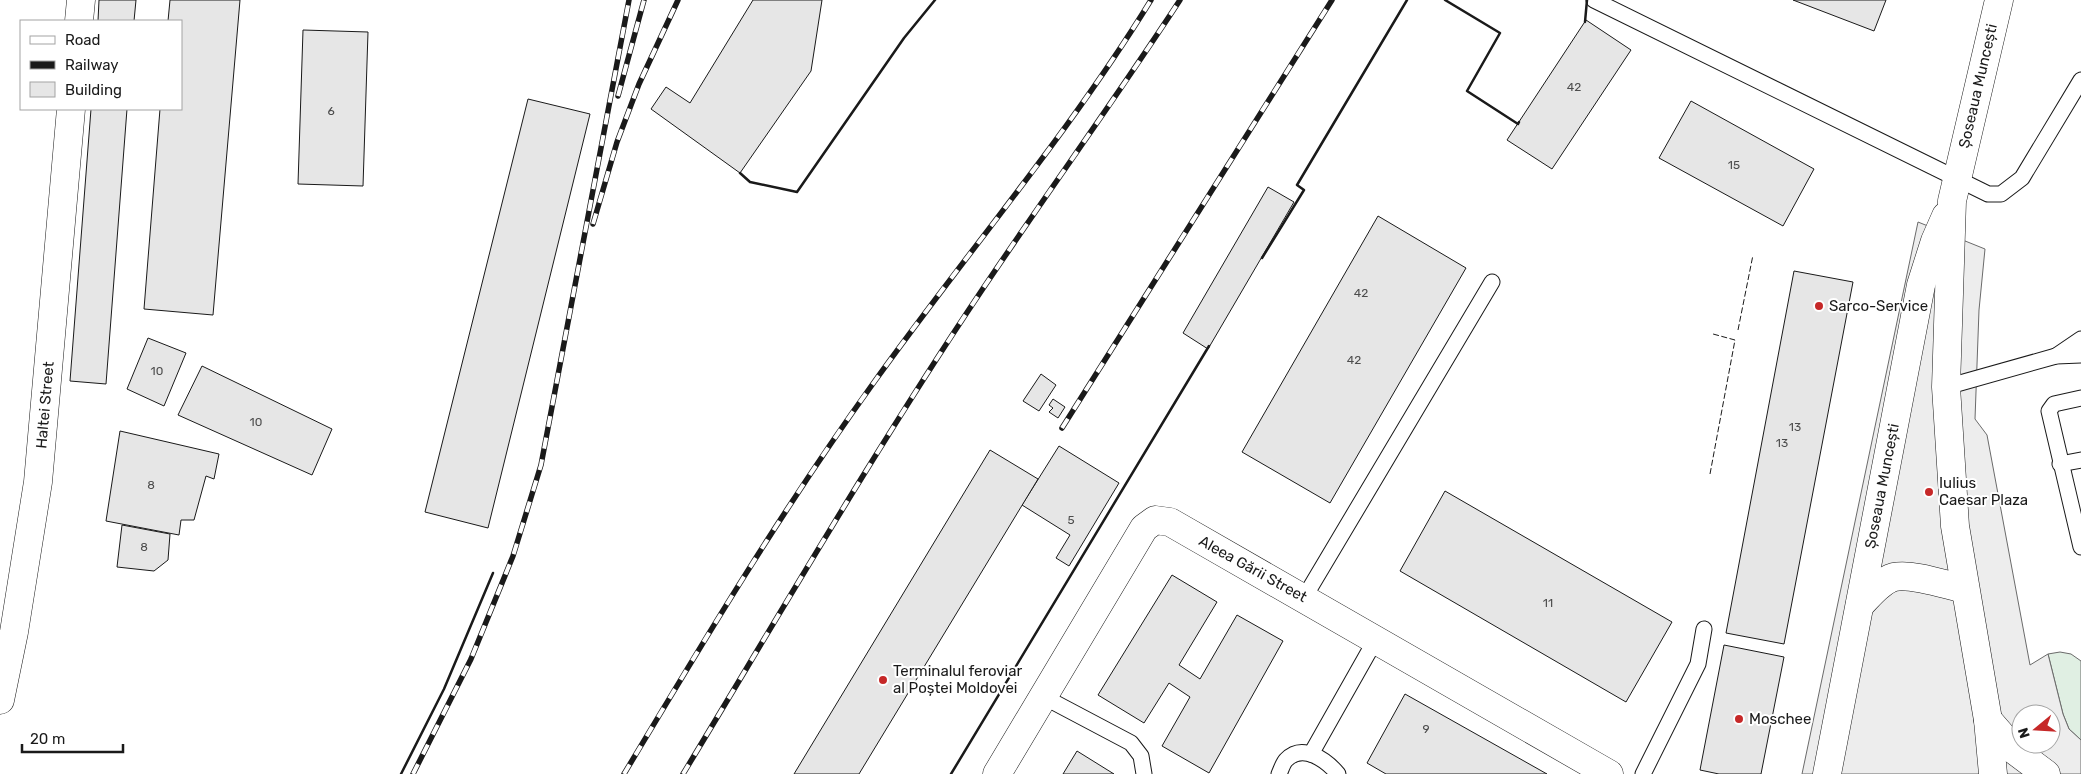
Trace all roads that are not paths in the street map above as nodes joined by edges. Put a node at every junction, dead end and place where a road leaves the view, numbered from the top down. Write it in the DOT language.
graph roads {
  1 [pos="81,0"];
  2 [pos="1594,0"];
  3 [pos="1999,0"];
  4 [pos="79,20"];
  5 [pos="2081,80"];
  6 [pos="71,110"];
  7 [pos="1954,190"];
  8 [pos="1492,282"];
  9 [pos="2081,339"];
  10 [pos="2081,355"];
  11 [pos="2056,356"];
  12 [pos="1946,387"];
  13 [pos="2081,398"];
  14 [pos="2081,460"];
  15 [pos="2060,464"];
  16 [pos="2081,547"];
  17 [pos="1964,589"];
  18 [pos="1304,598"];
  19 [pos="1860,605"];
  20 [pos="7,626"];
  21 [pos="1704,629"];
  22 [pos="1376,639"];
  23 [pos="1044,697"];
  24 [pos="0,700"];
  25 [pos="1988,720"];
  26 [pos="1311,754"];
  27 [pos="997,774"];
  28 [pos="1144,774"];
  29 [pos="1279,774"];
  30 [pos="1338,774"];
  31 [pos="1609,774"];
  32 [pos="1643,774"];
  33 [pos="1827,774"];
  34 [pos="1993,774"];
  35 [pos="2046,774"];
  1 -- 4 [label="main road"];
  2 -- 7 [label="lane"];
  3 -- 7 [label="main road, Șoseaua Muncești"];
  5 -- 7 [label="lane"];
  6 -- 20 [label="main road, Haltei Street"];
  7 -- 12 [label="main road, Șoseaua Muncești"];
  7 -- 19 [label="main road, Șoseaua Muncești"];
  8 -- 18 [label="lane"];
  9 -- 11 [label="lane"];
  10 -- 11 [label="lane"];
  11 -- 12 [label="lane"];
  12 -- 17 [label="main road, Șoseaua Muncești"];
  13 -- 15 [label="lane"];
  14 -- 15 [label="lane"];
  15 -- 16 [label="lane"];
  17 -- 19 [label="main road"];
  17 -- 25 [label="main road, Șoseaua Muncești"];
  18 -- 22 [label="main road, Aleea Gării Street"];
  18 -- 23 [label="main road, Aleea Gării Street"];
  19 -- 33 [label="main road, Șoseaua Muncești"];
  20 -- 24 [label="main road, Haltei Street"];
  21 -- 32 [label="lane"];
  22 -- 26 [label="lane"];
  22 -- 31 [label="main road, Aleea Gării Street"];
  23 -- 27 [label="main road, Aleea Gării Street"];
  23 -- 28 [label="lane"];
  25 -- 34 [label="main road, Șoseaua Muncești"];
  25 -- 35 [label="main road"];
  26 -- 29 [label="lane"];
  26 -- 30 [label="lane"];
}
